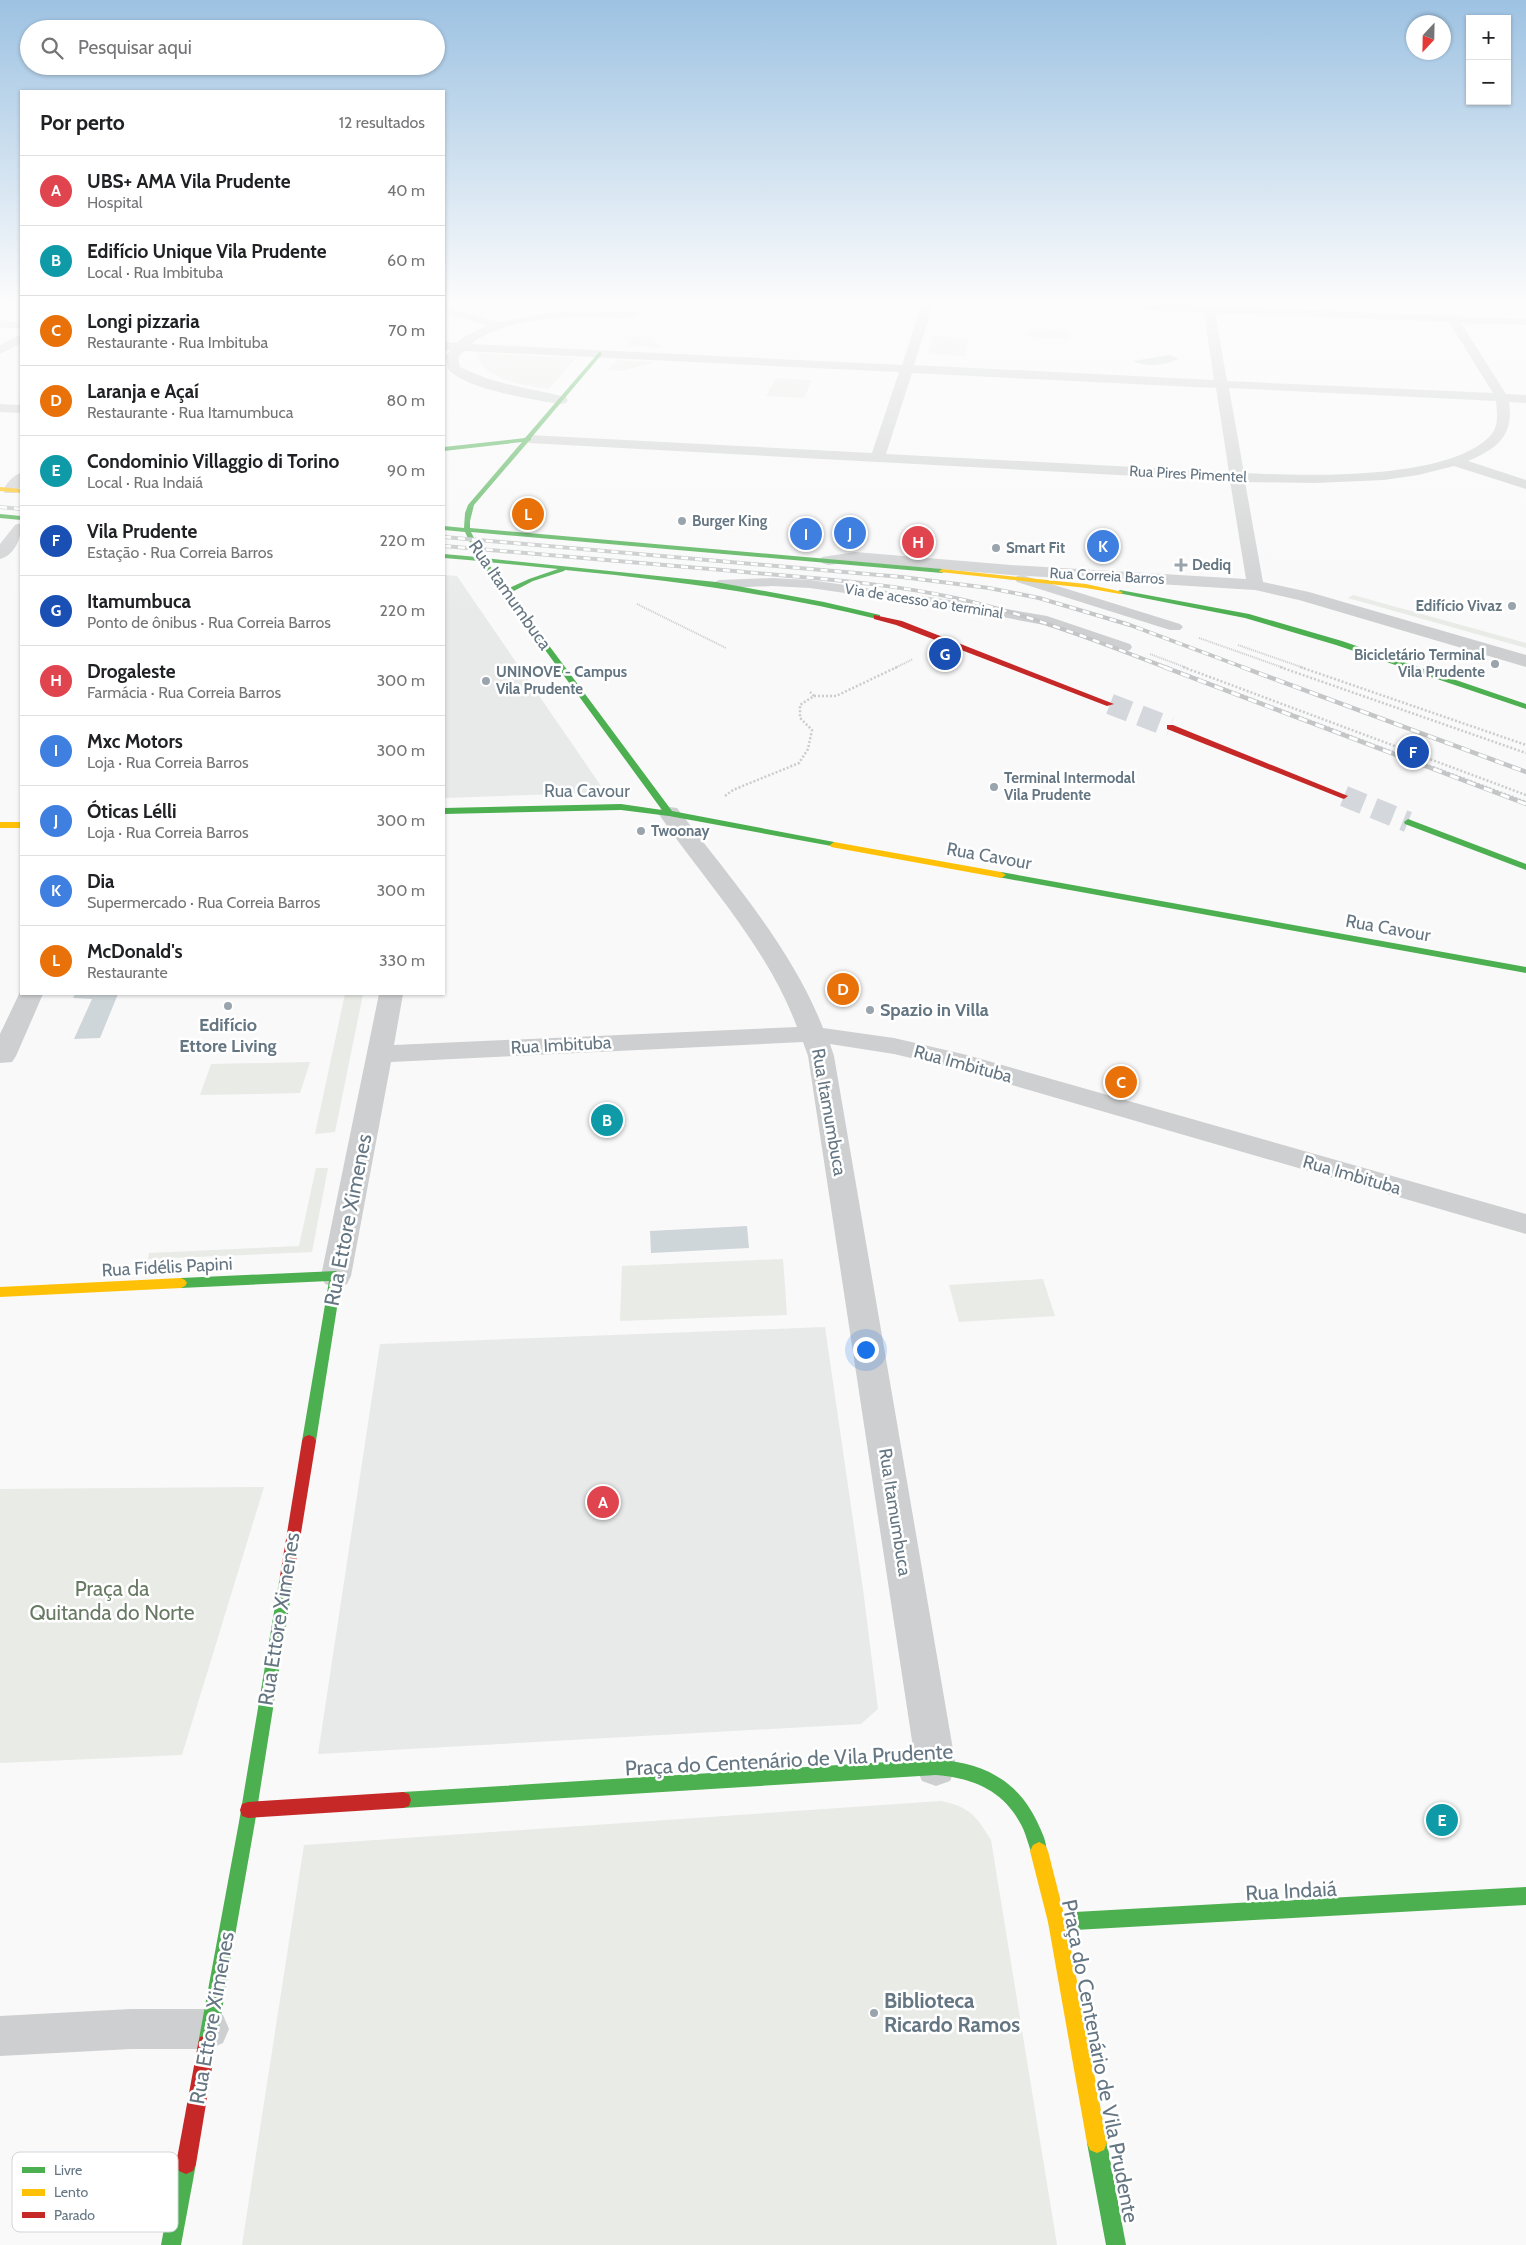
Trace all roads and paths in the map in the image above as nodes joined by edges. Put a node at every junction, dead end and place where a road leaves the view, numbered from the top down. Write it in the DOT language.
graph roads {
  1 [pos="0,408"];
  2 [pos="555,408"];
  3 [pos="893,408"];
  4 [pos="1226,408"];
  5 [pos="1503,408"];
  6 [pos="20,409"];
  7 [pos="529,439"];
  8 [pos="498,442"];
  9 [pos="445,449"];
  10 [pos="515,454"];
  11 [pos="878,457"];
  12 [pos="1453,461"];
  13 [pos="1238,476"];
  14 [pos="20,478"];
  15 [pos="1526,485"];
  16 [pos="11,490"];
  17 [pos="0,516"];
  18 [pos="20,518"];
  19 [pos="445,528"];
  20 [pos="20,529"];
  21 [pos="466,530"];
  22 [pos="0,554"];
  23 [pos="445,556"];
  24 [pos="482,560"];
  25 [pos="828,560"];
  26 [pos="573,568"];
  27 [pos="1020,578"];
  28 [pos="719,584"];
  29 [pos="1255,586"];
  30 [pos="505,593"];
  31 [pos="632,602"];
  32 [pos="1175,627"];
  33 [pos="1192,636"];
  34 [pos="1236,644"];
  35 [pos="1124,647"];
  36 [pos="726,648"];
  37 [pos="1150,654"];
  38 [pos="920,656"];
  39 [pos="1143,658"];
  40 [pos="1526,661"];
  41 [pos="810,692"];
  42 [pos="814,696"];
  43 [pos="1110,704"];
  44 [pos="1526,707"];
  45 [pos="1170,727"];
  46 [pos="1526,745"];
  47 [pos="1526,752"];
  48 [pos="1526,795"];
  49 [pos="1344,796"];
  50 [pos="721,799"];
  51 [pos="1526,802"];
  52 [pos="445,811"];
  53 [pos="669,813"];
  54 [pos="1408,822"];
  55 [pos="20,824"];
  56 [pos="0,825"];
  57 [pos="1526,868"];
  58 [pos="1526,970"];
  59 [pos="31,995"];
  60 [pos="391,995"];
  61 [pos="813,1034"];
  62 [pos="380,1054"];
  63 [pos="3,1056"];
  64 [pos="1526,1224"];
  65 [pos="336,1276"];
  66 [pos="0,1292"];
  67 [pos="936,1767"];
  68 [pos="248,1810"];
  69 [pos="1526,1896"];
  70 [pos="1057,1922"];
  71 [pos="209,2029"];
  72 [pos="0,2036"];
  73 [pos="178,2201"];
  74 [pos="172,2232"];
  75 [pos="170,2245"];
  76 [pos="1116,2245"];
  1 -- 6 [label="street"];
  2 -- 7 [label="main road"];
  3 -- 11 [label="street"];
  4 -- 13 [label="street"];
  5 -- 12 [label="street, Rua Pires Pimentel"];
  7 -- 8 [label="main road"];
  7 -- 10 [label="main road"];
  7 -- 11 [label="street, Rua Pires Pimentel"];
  8 -- 9 [label="main road"];
  8 -- 10 [label="main road"];
  10 -- 21 [label="main road"];
  11 -- 13 [label="street, Rua Pires Pimentel"];
  12 -- 13 [label="street, Rua Pires Pimentel"];
  12 -- 15 [label="street"];
  13 -- 29 [label="street"];
  14 -- 16 [label="street"];
  17 -- 18 [label="main road"];
  19 -- 21 [label="main road"];
  20 -- 22 [label="street"];
  21 -- 24 [label="main road, Rua Itamumbuca"];
  21 -- 25 [label="main road"];
  23 -- 24 [label="main road"];
  24 -- 26 [label="main road"];
  24 -- 30 [label="main road, Rua Itamumbuca"];
  25 -- 27 [label="main road"];
  25 -- 29 [label="street, Rua Correia Barros"];
  26 -- 28 [label="main road"];
  26 -- 30 [label="main road"];
  27 -- 32 [label="lane"];
  27 -- 44 [label="main road"];
  28 -- 35 [label="lane, Via de acesso ao terminal"];
  28 -- 43 [label="main road"];
  29 -- 40 [label="street, Rua Correia Barros"];
  30 -- 53 [label="main road, Rua Itamumbuca"];
  31 -- 36 [label="path"];
  33 -- 47 [label="path"];
  34 -- 46 [label="path"];
  37 -- 48 [label="path"];
  38 -- 42 [label="path"];
  39 -- 51 [label="path"];
  41 -- 42 [label="path"];
  42 -- 50 [label="path"];
  45 -- 49 [label="main road"];
  52 -- 53 [label="main road, Rua Cavour"];
  53 -- 58 [label="main road, Rua Cavour"];
  53 -- 61 [label="street, Rua Itamumbuca"];
  54 -- 57 [label="main road"];
  55 -- 56 [label="main road"];
  59 -- 63 [label="street"];
  60 -- 62 [label="street, Rua Ettore Ximenes"];
  61 -- 62 [label="street, Rua Imbituba"];
  61 -- 64 [label="street, Rua Imbituba"];
  61 -- 67 [label="street, Rua Itamumbuca"];
  62 -- 65 [label="street, Rua Ettore Ximenes"];
  65 -- 66 [label="main road, Rua Fidélis Papini"];
  65 -- 68 [label="main road, Rua Ettore Ximenes"];
  67 -- 68 [label="main road, Praça do Centenário de Vila Prudente"];
  67 -- 70 [label="main road, Praça do Centenário de Vila Prudente"];
  68 -- 71 [label="main road, Rua Ettore Ximenes"];
  69 -- 70 [label="main road, Rua Indaiá"];
  70 -- 76 [label="main road, Praça do Centenário de Vila Prudente"];
  71 -- 72 [label="lane"];
  71 -- 73 [label="main road, Rua Ettore Ximenes"];
  74 -- 75 [label="main road, Rua Ettore Ximenes"];
}
